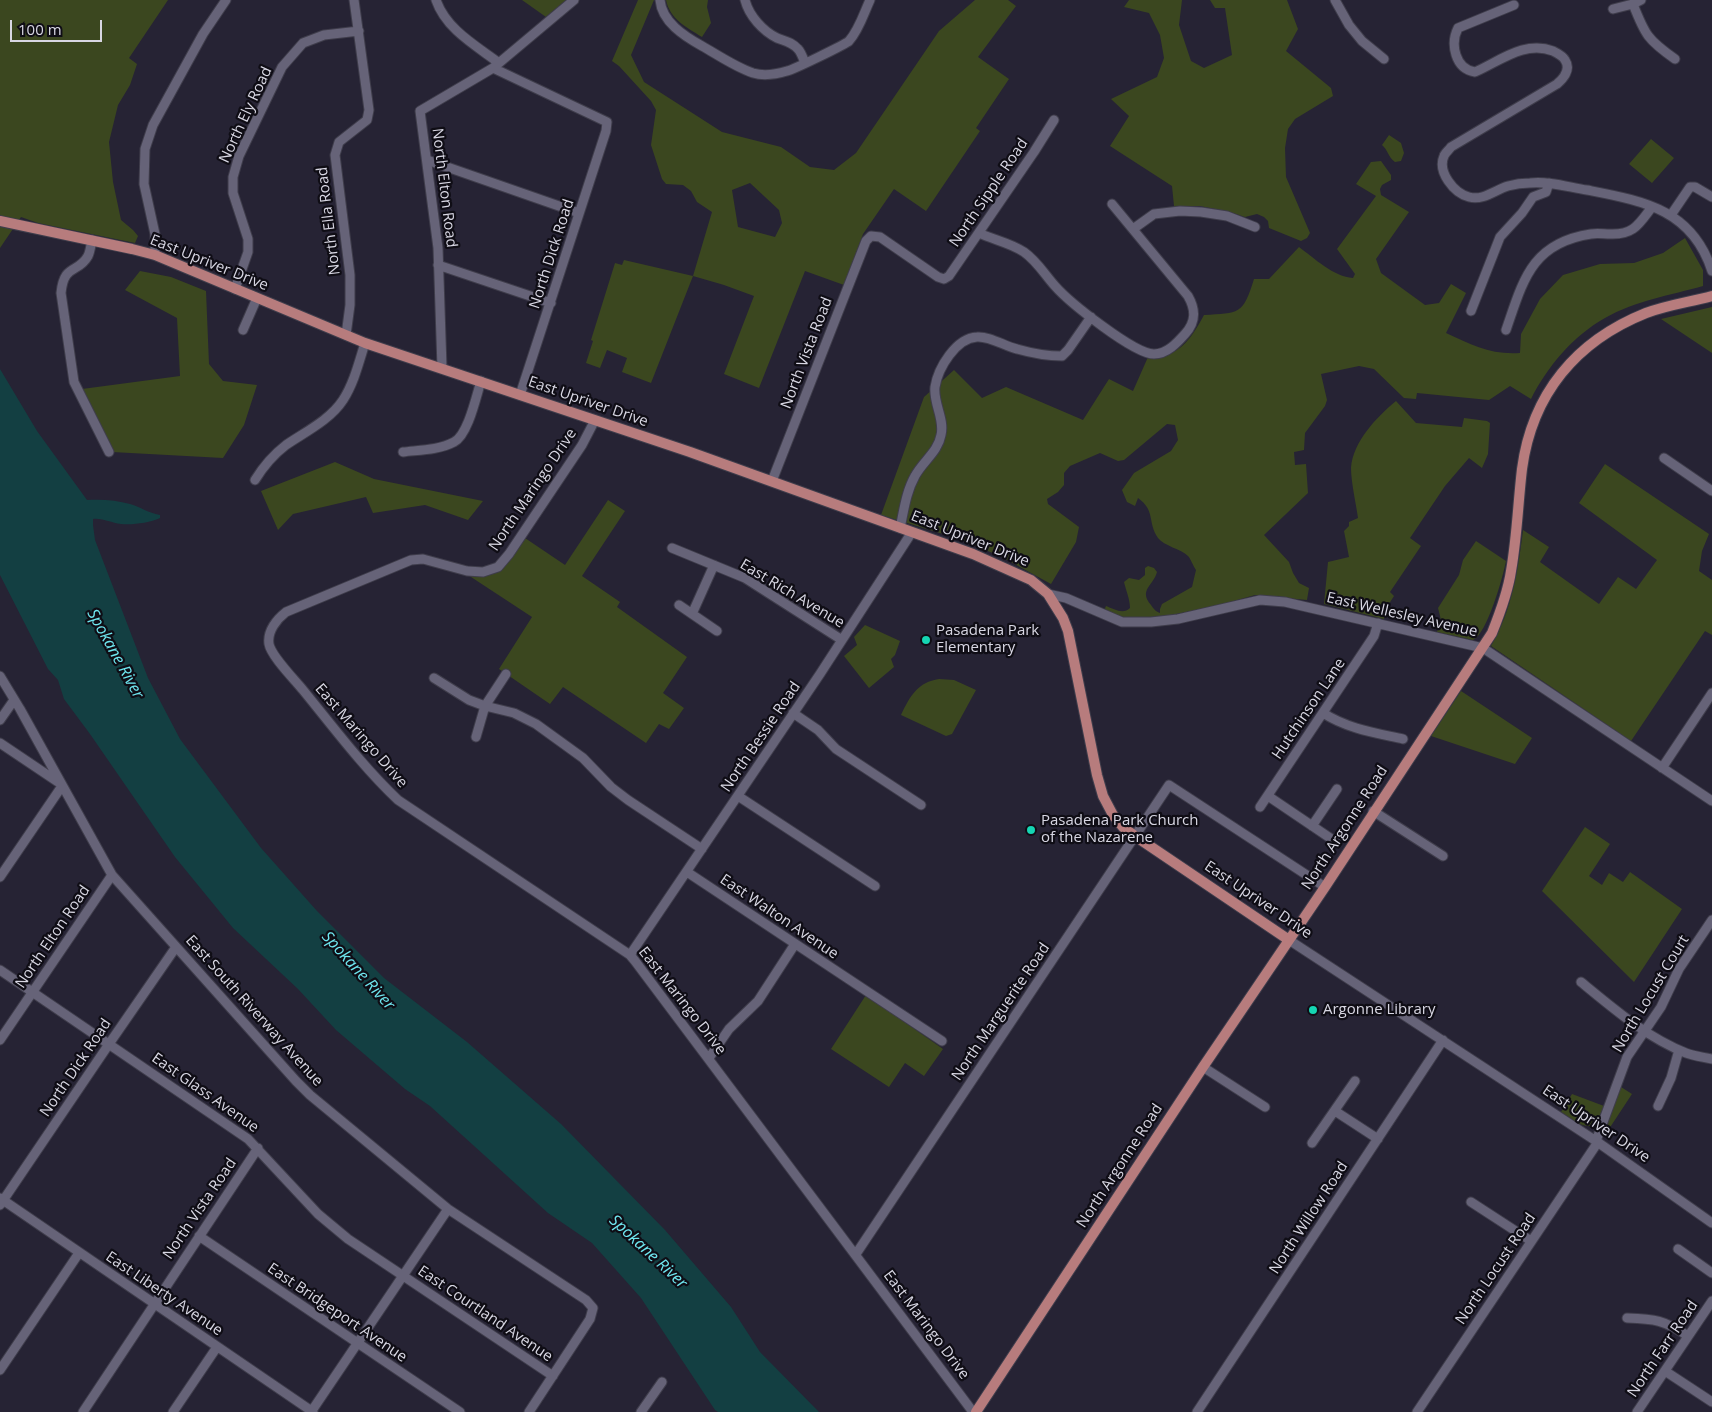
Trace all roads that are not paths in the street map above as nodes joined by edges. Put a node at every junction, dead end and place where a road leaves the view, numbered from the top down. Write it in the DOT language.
graph roads {
  1 [pos="226,0"];
  2 [pos="354,0"];
  3 [pos="436,0"];
  4 [pos="574,0"];
  5 [pos="660,0"];
  6 [pos="745,0"];
  7 [pos="870,0"];
  8 [pos="1335,0"];
  9 [pos="1637,2"];
  10 [pos="1514,5"];
  11 [pos="1613,9"];
  12 [pos="359,31"];
  13 [pos="1384,59"];
  14 [pos="1675,59"];
  15 [pos="805,63"];
  16 [pos="496,66"];
  17 [pos="1054,120"];
  18 [pos="427,160"];
  19 [pos="1549,183"];
  20 [pos="1712,197"];
  21 [pos="1112,204"];
  22 [pos="1652,207"];
  23 [pos="579,213"];
  24 [pos="1671,215"];
  25 [pos="0,221"];
  26 [pos="1256,227"];
  27 [pos="1133,230"];
  28 [pos="979,233"];
  29 [pos="871,236"];
  30 [pos="92,240"];
  31 [pos="155,255"];
  32 [pos="438,265"];
  33 [pos="1712,271"];
  34 [pos="235,289"];
  35 [pos="1712,296"];
  36 [pos="257,298"];
  37 [pos="551,303"];
  38 [pos="1471,312"];
  39 [pos="1091,317"];
  40 [pos="243,330"];
  41 [pos="1506,330"];
  42 [pos="346,335"];
  43 [pos="365,343"];
  44 [pos="442,368"];
  45 [pos="481,382"];
  46 [pos="520,395"];
  47 [pos="595,420"];
  48 [pos="109,452"];
  49 [pos="403,452"];
  50 [pos="1664,458"];
  51 [pos="255,480"];
  52 [pos="772,481"];
  53 [pos="1712,491"];
  54 [pos="900,528"];
  55 [pos="912,532"];
  56 [pos="672,548"];
  57 [pos="714,565"];
  58 [pos="1048,594"];
  59 [pos="679,605"];
  60 [pos="692,614"];
  61 [pos="1378,624"];
  62 [pos="271,631"];
  63 [pos="717,631"];
  64 [pos="842,640"];
  65 [pos="1482,648"];
  66 [pos="506,674"];
  67 [pos="0,676"];
  68 [pos="434,678"];
  69 [pos="1712,693"];
  70 [pos="14,700"];
  71 [pos="485,706"];
  72 [pos="793,713"];
  73 [pos="1324,713"];
  74 [pos="0,720"];
  75 [pos="476,737"];
  76 [pos="1403,739"];
  77 [pos="0,743"];
  78 [pos="1662,768"];
  79 [pos="61,785"];
  80 [pos="1337,789"];
  81 [pos="738,796"];
  82 [pos="1268,796"];
  83 [pos="1712,801"];
  84 [pos="920,805"];
  85 [pos="1260,807"];
  86 [pos="1373,811"];
  87 [pos="1312,826"];
  88 [pos="1135,836"];
  89 [pos="1336,842"];
  90 [pos="702,849"];
  91 [pos="1443,856"];
  92 [pos="687,872"];
  93 [pos="112,875"];
  94 [pos="0,877"];
  95 [pos="874,886"];
  96 [pos="1325,887"];
  97 [pos="1712,920"];
  98 [pos="1289,940"];
  99 [pos="795,944"];
  100 [pos="176,947"];
  101 [pos="630,955"];
  102 [pos="0,970"];
  103 [pos="1581,982"];
  104 [pos="32,992"];
  105 [pos="1644,1032"];
  106 [pos="0,1040"];
  107 [pos="1443,1040"];
  108 [pos="942,1041"];
  109 [pos="108,1044"];
  110 [pos="1679,1050"];
  111 [pos="709,1058"];
  112 [pos="1712,1059"];
  113 [pos="1203,1067"];
  114 [pos="1355,1081"];
  115 [pos="1658,1106"];
  116 [pos="1266,1107"];
  117 [pos="1335,1111"];
  118 [pos="1378,1140"];
  119 [pos="1597,1141"];
  120 [pos="1312,1143"];
  121 [pos="258,1148"];
  122 [pos="1,1201"];
  123 [pos="1471,1202"];
  124 [pos="448,1209"];
  125 [pos="1712,1222"];
  126 [pos="199,1236"];
  127 [pos="1531,1241"];
  128 [pos="1678,1249"];
  129 [pos="79,1253"];
  130 [pos="856,1254"];
  131 [pos="1712,1273"];
  132 [pos="402,1276"];
  133 [pos="1712,1301"];
  134 [pos="154,1304"];
  135 [pos="1626,1318"];
  136 [pos="1688,1336"];
  137 [pos="357,1344"];
  138 [pos="217,1347"];
  139 [pos="0,1370"];
  140 [pos="1665,1371"];
  141 [pos="553,1376"];
  142 [pos="662,1382"];
  143 [pos="1712,1402"];
  144 [pos="83,1412"];
  145 [pos="173,1412"];
  146 [pos="312,1412"];
  147 [pos="460,1412"];
  148 [pos="528,1412"];
  149 [pos="641,1412"];
  150 [pos="975,1412"];
  151 [pos="1197,1412"];
  152 [pos="1417,1412"];
  153 [pos="1637,1412"];
  1 -- 31 [label="street"];
  2 -- 12 [label="street, North Ella Road"];
  3 -- 16 [label="street"];
  4 -- 16 [label="street, North Elton Road"];
  5 -- 15 [label="street"];
  6 -- 15 [label="street"];
  7 -- 15 [label="street"];
  8 -- 13 [label="street"];
  9 -- 11 [label="street"];
  9 -- 14 [label="street"];
  10 -- 19 [label="street"];
  12 -- 34 [label="street, North Ely Road"];
  12 -- 42 [label="street, North Ella Road"];
  16 -- 18 [label="street, North Elton Road"];
  16 -- 23 [label="street, North Dick Road"];
  17 -- 28 [label="street, North Sipple Road"];
  18 -- 23 [label="street"];
  18 -- 32 [label="street, North Elton Road"];
  19 -- 22 [label="street"];
  19 -- 38 [label="street"];
  20 -- 24 [label="street"];
  21 -- 27 [label="street"];
  22 -- 24 [label="street"];
  22 -- 41 [label="street"];
  23 -- 37 [label="street, North Dick Road"];
  24 -- 33 [label="street"];
  25 -- 30 [label="main road, East Upriver Drive"];
  26 -- 27 [label="street"];
  27 -- 39 [label="street"];
  28 -- 29 [label="street, North Sipple Road"];
  28 -- 39 [label="street"];
  29 -- 52 [label="street, North Vista Road"];
  30 -- 31 [label="main road, East Upriver Drive"];
  30 -- 48 [label="street"];
  31 -- 34 [label="main road, East Upriver Drive"];
  32 -- 37 [label="street"];
  32 -- 44 [label="street, North Elton Road"];
  34 -- 36 [label="main road, East Upriver Drive"];
  35 -- 65 [label="main road, North Argonne Road"];
  36 -- 40 [label="street"];
  36 -- 42 [label="main road, East Upriver Drive"];
  37 -- 46 [label="street, North Dick Road"];
  39 -- 54 [label="street"];
  42 -- 43 [label="main road, East Upriver Drive"];
  43 -- 44 [label="main road, East Upriver Drive"];
  43 -- 51 [label="street"];
  44 -- 45 [label="main road, East Upriver Drive"];
  45 -- 46 [label="main road, East Upriver Drive"];
  45 -- 49 [label="street"];
  46 -- 47 [label="main road, East Upriver Drive"];
  47 -- 52 [label="main road, East Upriver Drive"];
  47 -- 62 [label="street, North Maringo Drive"];
  50 -- 53 [label="street"];
  52 -- 54 [label="main road, East Upriver Drive"];
  54 -- 55 [label="main road, East Upriver Drive"];
  55 -- 58 [label="main road, East Upriver Drive"];
  55 -- 64 [label="street, North Bessie Road"];
  56 -- 57 [label="street, East Rich Avenue"];
  57 -- 60 [label="street"];
  57 -- 64 [label="street, East Rich Avenue"];
  58 -- 61 [label="street, East Wellesley Avenue"];
  58 -- 88 [label="main road, East Upriver Drive"];
  59 -- 60 [label="street"];
  60 -- 63 [label="street"];
  61 -- 65 [label="street, East Wellesley Avenue"];
  61 -- 73 [label="street, Hutchinson Lane"];
  62 -- 101 [label="street, East Maringo Drive"];
  64 -- 72 [label="street, North Bessie Road"];
  65 -- 78 [label="street, East Wellesley Avenue"];
  65 -- 86 [label="main road, North Argonne Road"];
  66 -- 71 [label="street"];
  67 -- 70 [label="street, East South Riverway Avenue"];
  68 -- 71 [label="street"];
  69 -- 78 [label="street"];
  70 -- 74 [label="street"];
  70 -- 79 [label="street, East South Riverway Avenue"];
  71 -- 75 [label="street"];
  71 -- 90 [label="street"];
  72 -- 81 [label="street, North Bessie Road"];
  72 -- 84 [label="street"];
  73 -- 76 [label="street"];
  73 -- 82 [label="street, Hutchinson Lane"];
  77 -- 79 [label="street"];
  78 -- 83 [label="street, East Wellesley Avenue"];
  79 -- 93 [label="street, East South Riverway Avenue"];
  79 -- 94 [label="street"];
  80 -- 87 [label="street"];
  81 -- 90 [label="street, North Bessie Road"];
  81 -- 95 [label="street"];
  82 -- 85 [label="street, Hutchinson Lane"];
  82 -- 87 [label="street"];
  86 -- 91 [label="street"];
  86 -- 96 [label="main road, North Argonne Road"];
  87 -- 89 [label="street"];
  88 -- 96 [label="street, North Marguerite Road"];
  88 -- 98 [label="main road, East Upriver Drive"];
  88 -- 130 [label="street, North Marguerite Road"];
  90 -- 92 [label="street, North Bessie Road"];
  92 -- 99 [label="street, East Walton Avenue"];
  92 -- 101 [label="street, North Bessie Road"];
  93 -- 100 [label="street, East South Riverway Avenue"];
  93 -- 104 [label="street, North Elton Road"];
  96 -- 98 [label="main road, North Argonne Road"];
  97 -- 105 [label="street, North Locust Court"];
  98 -- 107 [label="street, East Upriver Drive"];
  98 -- 113 [label="main road, North Argonne Road"];
  99 -- 108 [label="street, East Walton Avenue"];
  99 -- 111 [label="street"];
  100 -- 109 [label="street, North Dick Road"];
  100 -- 124 [label="street, East South Riverway Avenue"];
  101 -- 111 [label="street, East Maringo Drive"];
  102 -- 104 [label="street, East Glass Avenue"];
  103 -- 105 [label="street"];
  104 -- 106 [label="street, North Elton Road"];
  104 -- 109 [label="street, East Glass Avenue"];
  105 -- 110 [label="street"];
  105 -- 119 [label="street, North Locust Court"];
  107 -- 118 [label="street, North Willow Road"];
  107 -- 119 [label="street, East Upriver Drive"];
  109 -- 121 [label="street, East Glass Avenue"];
  109 -- 122 [label="street, North Dick Road"];
  110 -- 112 [label="street"];
  110 -- 115 [label="street"];
  111 -- 130 [label="street, East Maringo Drive"];
  113 -- 116 [label="street"];
  113 -- 150 [label="main road, North Argonne Road"];
  114 -- 117 [label="street"];
  117 -- 118 [label="street"];
  117 -- 120 [label="street"];
  118 -- 151 [label="street, North Willow Road"];
  119 -- 125 [label="street, East Upriver Drive"];
  119 -- 127 [label="street, North Locust Road"];
  121 -- 126 [label="street, North Vista Road"];
  121 -- 132 [label="street, East Glass Avenue"];
  122 -- 129 [label="street, East Liberty Avenue"];
  123 -- 127 [label="street"];
  124 -- 132 [label="street"];
  124 -- 141 [label="street, East South Riverway Avenue"];
  126 -- 134 [label="street, North Vista Road"];
  126 -- 137 [label="street, East Bridgeport Avenue"];
  127 -- 152 [label="street, North Locust Road"];
  128 -- 131 [label="street"];
  129 -- 134 [label="street, East Liberty Avenue"];
  129 -- 139 [label="street"];
  130 -- 150 [label="street, East Maringo Drive"];
  132 -- 137 [label="street"];
  132 -- 141 [label="street, East Courtland Avenue"];
  133 -- 136 [label="street, North Farr Road"];
  134 -- 138 [label="street, East Liberty Avenue"];
  134 -- 144 [label="street, North Vista Road"];
  135 -- 136 [label="street"];
  136 -- 140 [label="street, North Farr Road"];
  137 -- 146 [label="street"];
  137 -- 147 [label="street, East Bridgeport Avenue"];
  138 -- 145 [label="street"];
  138 -- 146 [label="street, East Liberty Avenue"];
  140 -- 143 [label="street"];
  140 -- 153 [label="street, North Farr Road"];
  141 -- 148 [label="street"];
  142 -- 149 [label="street"];
}
